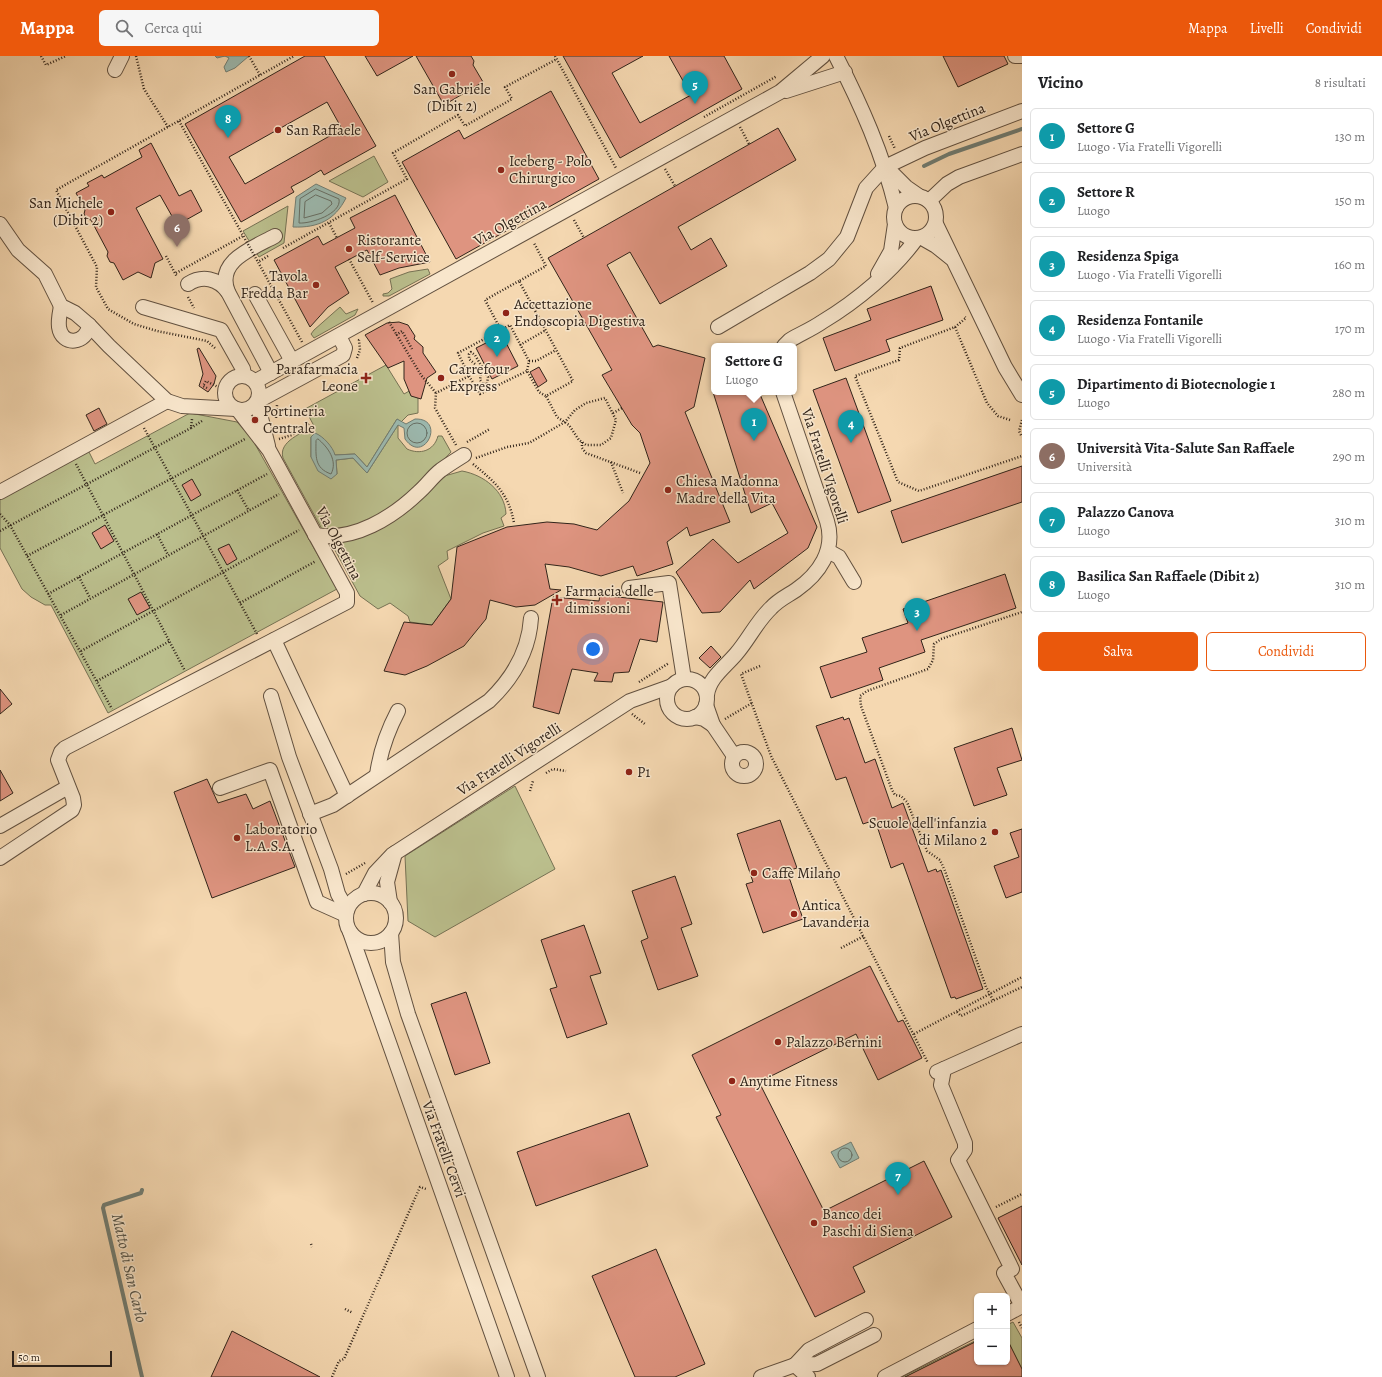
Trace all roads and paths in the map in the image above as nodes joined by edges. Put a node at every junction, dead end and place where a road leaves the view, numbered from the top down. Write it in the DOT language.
graph roads {
  1 [pos="41,56"];
  2 [pos="66,56"];
  3 [pos="122,56"];
  4 [pos="136,56"];
  5 [pos="249,56"];
  6 [pos="294,56"];
  7 [pos="823,56"];
  8 [pos="836,56"];
  9 [pos="1015,56"];
  10 [pos="1022,56"];
  11 [pos="556,57"];
  12 [pos="115,70"];
  13 [pos="845,72"];
  14 [pos="260,75"];
  15 [pos="778,75"];
  16 [pos="807,78"];
  17 [pos="1022,111"];
  18 [pos="179,120"];
  19 [pos="698,120"];
  20 [pos="168,127"];
  21 [pos="732,129"];
  22 [pos="749,144"];
  23 [pos="1022,154"];
  24 [pos="671,164"];
  25 [pos="885,167"];
  26 [pos="664,168"];
  27 [pos="658,171"];
  28 [pos="620,175"];
  29 [pos="675,186"];
  30 [pos="924,199"];
  31 [pos="896,208"];
  32 [pos="580,215"];
  33 [pos="573,219"];
  34 [pos="329,223"];
  35 [pos="567,223"];
  36 [pos="0,224"];
  37 [pos="895,224"];
  38 [pos="936,224"];
  39 [pos="275,236"];
  40 [pos="244,237"];
  41 [pos="337,238"];
  42 [pos="540,238"];
  43 [pos="584,238"];
  44 [pos="920,238"];
  45 [pos="277,251"];
  46 [pos="271,255"];
  47 [pos="166,256"];
  48 [pos="349,259"];
  49 [pos="955,263"];
  50 [pos="176,274"];
  51 [pos="519,281"];
  52 [pos="184,286"];
  53 [pos="870,286"];
  54 [pos="228,292"];
  55 [pos="254,294"];
  56 [pos="61,306"];
  57 [pos="143,307"];
  58 [pos="202,311"];
  59 [pos="962,312"];
  60 [pos="383,315"];
  61 [pos="89,325"];
  62 [pos="384,327"];
  63 [pos="718,327"];
  64 [pos="955,327"];
  65 [pos="501,330"];
  66 [pos="546,330"];
  67 [pos="396,335"];
  68 [pos="339,336"];
  69 [pos="365,337"];
  70 [pos="82,339"];
  71 [pos="787,343"];
  72 [pos="520,345"];
  73 [pos="109,346"];
  74 [pos="412,349"];
  75 [pos="556,350"];
  76 [pos="218,352"];
  77 [pos="355,360"];
  78 [pos="292,361"];
  79 [pos="529,361"];
  80 [pos="475,364"];
  81 [pos="482,367"];
  82 [pos="527,371"];
  83 [pos="271,373"];
  84 [pos="482,373"];
  85 [pos="469,375"];
  86 [pos="250,378"];
  87 [pos="206,388"];
  88 [pos="221,391"];
  89 [pos="436,394"];
  90 [pos="784,395"];
  91 [pos="1022,395"];
  92 [pos="546,396"];
  93 [pos="167,401"];
  94 [pos="257,402"];
  95 [pos="278,403"];
  96 [pos="622,408"];
  97 [pos="237,409"];
  98 [pos="196,412"];
  99 [pos="613,413"];
  100 [pos="138,417"];
  101 [pos="207,420"];
  102 [pos="1010,420"];
  103 [pos="1022,420"];
  104 [pos="564,422"];
  105 [pos="276,424"];
  106 [pos="309,424"];
  107 [pos="191,428"];
  108 [pos="490,429"];
  109 [pos="277,432"];
  110 [pos="245,434"];
  111 [pos="1022,437"];
  112 [pos="582,442"];
  113 [pos="275,445"];
  114 [pos="154,448"];
  115 [pos="70,454"];
  116 [pos="464,454"];
  117 [pos="1022,456"];
  118 [pos="611,462"];
  119 [pos="264,467"];
  120 [pos="268,473"];
  121 [pos="640,473"];
  122 [pos="172,479"];
  123 [pos="272,480"];
  124 [pos="86,484"];
  125 [pos="276,487"];
  126 [pos="237,490"];
  127 [pos="0,492"];
  128 [pos="624,493"];
  129 [pos="279,494"];
  130 [pos="283,500"];
  131 [pos="249,511"];
  132 [pos="0,514"];
  133 [pos="192,515"];
  134 [pos="103,516"];
  135 [pos="514,523"];
  136 [pos="296,524"];
  137 [pos="10,525"];
  138 [pos="299,530"];
  139 [pos="0,531"];
  140 [pos="157,534"];
  141 [pos="203,536"];
  142 [pos="309,536"];
  143 [pos="828,550"];
  144 [pos="123,553"];
  145 [pos="168,555"];
  146 [pos="313,555"];
  147 [pos="27,556"];
  148 [pos="316,561"];
  149 [pos="320,568"];
  150 [pos="223,572"];
  151 [pos="134,574"];
  152 [pos="79,577"];
  153 [pos="854,582"];
  154 [pos="629,588"];
  155 [pos="48,594"];
  156 [pos="90,598"];
  157 [pos="240,603"];
  158 [pos="154,610"];
  159 [pos="1022,612"];
  160 [pos="61,615"];
  161 [pos="531,618"];
  162 [pos="269,635"];
  163 [pos="170,641"];
  164 [pos="81,651"];
  165 [pos="672,660"];
  166 [pos="760,666"];
  167 [pos="180,674"];
  168 [pos="717,675"];
  169 [pos="690,680"];
  170 [pos="97,681"];
  171 [pos="672,686"];
  172 [pos="640,690"];
  173 [pos="271,696"];
  174 [pos="707,700"];
  175 [pos="752,704"];
  176 [pos="119,707"];
  177 [pos="669,707"];
  178 [pos="628,710"];
  179 [pos="398,711"];
  180 [pos="695,717"];
  181 [pos="644,724"];
  182 [pos="713,725"];
  183 [pos="734,756"];
  184 [pos="566,771"];
  185 [pos="377,775"];
  186 [pos="542,775"];
  187 [pos="537,778"];
  188 [pos="68,786"];
  189 [pos="220,788"];
  190 [pos="530,791"];
  191 [pos="347,796"];
  192 [pos="310,814"];
  193 [pos="0,826"];
  194 [pos="395,853"];
  195 [pos="0,858"];
  196 [pos="366,863"];
  197 [pos="337,869"];
  198 [pos="361,895"];
  199 [pos="390,902"];
  200 [pos="346,913"];
  201 [pos="350,932"];
  202 [pos="391,933"];
  203 [pos="864,936"];
  204 [pos="841,948"];
  205 [pos="1022,977"];
  206 [pos="1022,987"];
  207 [pos="991,993"];
  208 [pos="994,1000"];
  209 [pos="957,1012"];
  210 [pos="1022,1034"];
  211 [pos="431,1192"];
  212 [pos="1022,1194"];
  213 [pos="984,1214"];
  214 [pos="311,1244"];
  215 [pos="312,1248"];
  216 [pos="345,1309"];
  217 [pos="1010,1312"];
  218 [pos="353,1313"];
  219 [pos="866,1320"];
  220 [pos="974,1331"];
  221 [pos="874,1335"];
  222 [pos="795,1365"];
  223 [pos="332,1377"];
  224 [pos="507,1377"];
  225 [pos="538,1377"];
  226 [pos="761,1377"];
  227 [pos="808,1377"];
  228 [pos="885,1377"];
  1 -- 2 [label="path"];
  3 -- 12 [label="street"];
  4 -- 20 [label="path"];
  5 -- 14 [label="path"];
  6 -- 14 [label="path"];
  7 -- 16 [label="street, Via Olgettina"];
  8 -- 13 [label="street"];
  9 -- 10 [label="street"];
  11 -- 28 [label="path"];
  11 -- 34 [label="path"];
  13 -- 16 [label="street, Via Olgettina"];
  13 -- 25 [label="street"];
  14 -- 18 [label="path"];
  15 -- 19 [label="path"];
  16 -- 60 [label="street, Via Olgettina"];
  17 -- 25 [label="street, Via Olgettina"];
  18 -- 20 [label="path"];
  18 -- 40 [label="path"];
  20 -- 76 [label="path"];
  21 -- 22 [label="path"];
  23 -- 30 [label="street"];
  24 -- 26 [label="path"];
  25 -- 30 [label="street"];
  25 -- 31 [label="street"];
  25 -- 63 [label="street, Via Olgettina"];
  26 -- 27 [label="path"];
  26 -- 29 [label="path"];
  30 -- 31 [label="street"];
  30 -- 38 [label="street"];
  31 -- 37 [label="street"];
  32 -- 33 [label="path"];
  33 -- 35 [label="path"];
  33 -- 43 [label="path"];
  34 -- 41 [label="path"];
  34 -- 45 [label="path"];
  36 -- 56 [label="street"];
  37 -- 44 [label="street"];
  37 -- 53 [label="street"];
  38 -- 44 [label="street"];
  38 -- 49 [label="street"];
  39 -- 54 [label="street"];
  40 -- 46 [label="path, bridge"];
  40 -- 50 [label="path"];
  42 -- 51 [label="path"];
  44 -- 49 [label="street"];
  44 -- 53 [label="street"];
  47 -- 50 [label="path"];
  48 -- 60 [label="path"];
  49 -- 91 [label="street"];
  50 -- 52 [label="path"];
  51 -- 65 [label="path"];
  51 -- 66 [label="path"];
  52 -- 54 [label="street"];
  52 -- 58 [label="path"];
  53 -- 71 [label="street"];
  54 -- 83 [label="street"];
  55 -- 78 [label="street"];
  56 -- 61 [label="street"];
  56 -- 70 [label="street"];
  57 -- 86 [label="street"];
  59 -- 64 [label="path"];
  60 -- 62 [label="path"];
  60 -- 67 [label="path"];
  60 -- 68 [label="street, Via Olgettina"];
  61 -- 70 [label="street"];
  61 -- 73 [label="street"];
  64 -- 102 [label="path"];
  64 -- 117 [label="path"];
  65 -- 72 [label="path"];
  65 -- 85 [label="path"];
  66 -- 72 [label="path"];
  66 -- 75 [label="path"];
  67 -- 74 [label="path"];
  67 -- 89 [label="path"];
  68 -- 78 [label="street, Via Olgettina"];
  68 -- 94 [label="street"];
  69 -- 77 [label="path"];
  70 -- 73 [label="street"];
  72 -- 79 [label="path"];
  73 -- 93 [label="street"];
  75 -- 79 [label="path"];
  75 -- 92 [label="path"];
  78 -- 83 [label="street, Via Olgettina"];
  79 -- 82 [label="path"];
  80 -- 81 [label="path"];
  81 -- 84 [label="path"];
  81 -- 85 [label="path"];
  82 -- 85 [label="path"];
  82 -- 92 [label="path"];
  83 -- 86 [label="street, Via Olgettina"];
  85 -- 89 [label="path"];
  86 -- 88 [label="street"];
  86 -- 94 [label="street"];
  87 -- 88 [label="path"];
  88 -- 97 [label="street"];
  88 -- 98 [label="street"];
  89 -- 116 [label="path"];
  90 -- 143 [label="street, Via Fratelli Vigorelli"];
  92 -- 104 [label="path"];
  93 -- 98 [label="street"];
  93 -- 100 [label="street"];
  94 -- 97 [label="street"];
  94 -- 113 [label="street"];
  95 -- 105 [label="path"];
  96 -- 99 [label="path"];
  97 -- 98 [label="street"];
  97 -- 113 [label="street"];
  98 -- 107 [label="path"];
  99 -- 104 [label="path"];
  99 -- 112 [label="path"];
  100 -- 114 [label="path"];
  100 -- 115 [label="street"];
  101 -- 107 [label="path"];
  103 -- 111 [label="path"];
  104 -- 112 [label="path"];
  104 -- 116 [label="path"];
  106 -- 113 [label="path"];
  107 -- 114 [label="path"];
  108 -- 116 [label="path"];
  109 -- 113 [label="path"];
  110 -- 122 [label="path"];
  112 -- 118 [label="path"];
  113 -- 142 [label="street, Via Olgettina"];
  114 -- 122 [label="path"];
  114 -- 124 [label="path"];
  115 -- 124 [label="path"];
  115 -- 127 [label="street"];
  116 -- 135 [label="path"];
  116 -- 142 [label="street"];
  118 -- 121 [label="path"];
  118 -- 128 [label="path"];
  119 -- 120 [label="path"];
  120 -- 123 [label="path"];
  120 -- 126 [label="path"];
  122 -- 133 [label="path"];
  122 -- 134 [label="path"];
  124 -- 134 [label="path"];
  124 -- 137 [label="path"];
  125 -- 129 [label="path"];
  126 -- 131 [label="path"];
  126 -- 133 [label="path"];
  129 -- 130 [label="path"];
  129 -- 131 [label="path"];
  131 -- 141 [label="path"];
  132 -- 137 [label="path"];
  133 -- 140 [label="path"];
  133 -- 141 [label="path"];
  134 -- 144 [label="path"];
  134 -- 147 [label="path"];
  136 -- 138 [label="path"];
  137 -- 139 [label="path"];
  137 -- 147 [label="path"];
  138 -- 142 [label="path"];
  138 -- 150 [label="path"];
  140 -- 144 [label="path"];
  140 -- 145 [label="path"];
  141 -- 145 [label="path"];
  141 -- 150 [label="path"];
  142 -- 162 [label="street, Via Olgettina"];
  143 -- 153 [label="street"];
  143 -- 168 [label="street, Via Fratelli Vigorelli"];
  144 -- 151 [label="path"];
  144 -- 152 [label="path"];
  145 -- 151 [label="path"];
  146 -- 148 [label="path"];
  147 -- 155 [label="path"];
  148 -- 149 [label="path"];
  148 -- 157 [label="path"];
  150 -- 157 [label="path"];
  150 -- 158 [label="path"];
  151 -- 156 [label="path"];
  151 -- 158 [label="path"];
  152 -- 155 [label="path"];
  152 -- 156 [label="path"];
  154 -- 169 [label="street"];
  155 -- 160 [label="path"];
  156 -- 160 [label="path"];
  157 -- 162 [label="path"];
  158 -- 163 [label="path"];
  158 -- 164 [label="path"];
  159 -- 207 [label="path"];
  160 -- 164 [label="path"];
  161 -- 185 [label="street"];
  162 -- 188 [label="street"];
  162 -- 191 [label="street"];
  163 -- 167 [label="path"];
  163 -- 170 [label="path"];
  164 -- 170 [label="path"];
  165 -- 172 [label="path"];
  166 -- 175 [label="path"];
  168 -- 169 [label="street"];
  168 -- 174 [label="street, Via Fratelli Vigorelli"];
  169 -- 171 [label="street"];
  169 -- 174 [label="street"];
  170 -- 176 [label="path"];
  171 -- 172 [label="street, Via Fratelli Vigorelli"];
  171 -- 177 [label="street"];
  172 -- 177 [label="street"];
  172 -- 194 [label="street, Via Fratelli Vigorelli"];
  173 -- 192 [label="street"];
  174 -- 180 [label="street"];
  174 -- 182 [label="street"];
  175 -- 182 [label="path"];
  175 -- 203 [label="path"];
  177 -- 180 [label="street"];
  178 -- 181 [label="path"];
  179 -- 185 [label="street"];
  180 -- 182 [label="street"];
  182 -- 183 [label="street"];
  184 -- 186 [label="path"];
  185 -- 191 [label="street"];
  187 -- 190 [label="path"];
  188 -- 193 [label="street"];
  188 -- 195 [label="street"];
  189 -- 200 [label="street"];
  191 -- 192 [label="street"];
  192 -- 197 [label="street"];
  194 -- 198 [label="street, Via Fratelli Vigorelli"];
  194 -- 199 [label="street"];
  196 -- 197 [label="path"];
  197 -- 198 [label="street"];
  197 -- 200 [label="street"];
  198 -- 199 [label="street"];
  198 -- 200 [label="street"];
  199 -- 202 [label="street"];
  200 -- 201 [label="street"];
  201 -- 202 [label="street"];
  201 -- 224 [label="street, Via Fratelli Cervi"];
  202 -- 225 [label="street, Via Fratelli Cervi"];
  203 -- 204 [label="path"];
  203 -- 209 [label="path"];
  205 -- 207 [label="path"];
  206 -- 208 [label="path"];
  207 -- 208 [label="path"];
  207 -- 209 [label="path"];
  208 -- 209 [label="path"];
  210 -- 213 [label="street"];
  211 -- 223 [label="path"];
  212 -- 213 [label="path"];
  213 -- 217 [label="street"];
  214 -- 215 [label="path"];
  216 -- 218 [label="path"];
  219 -- 222 [label="street"];
  220 -- 228 [label="street"];
  221 -- 222 [label="street"];
  222 -- 226 [label="street"];
  222 -- 227 [label="street"];
}
